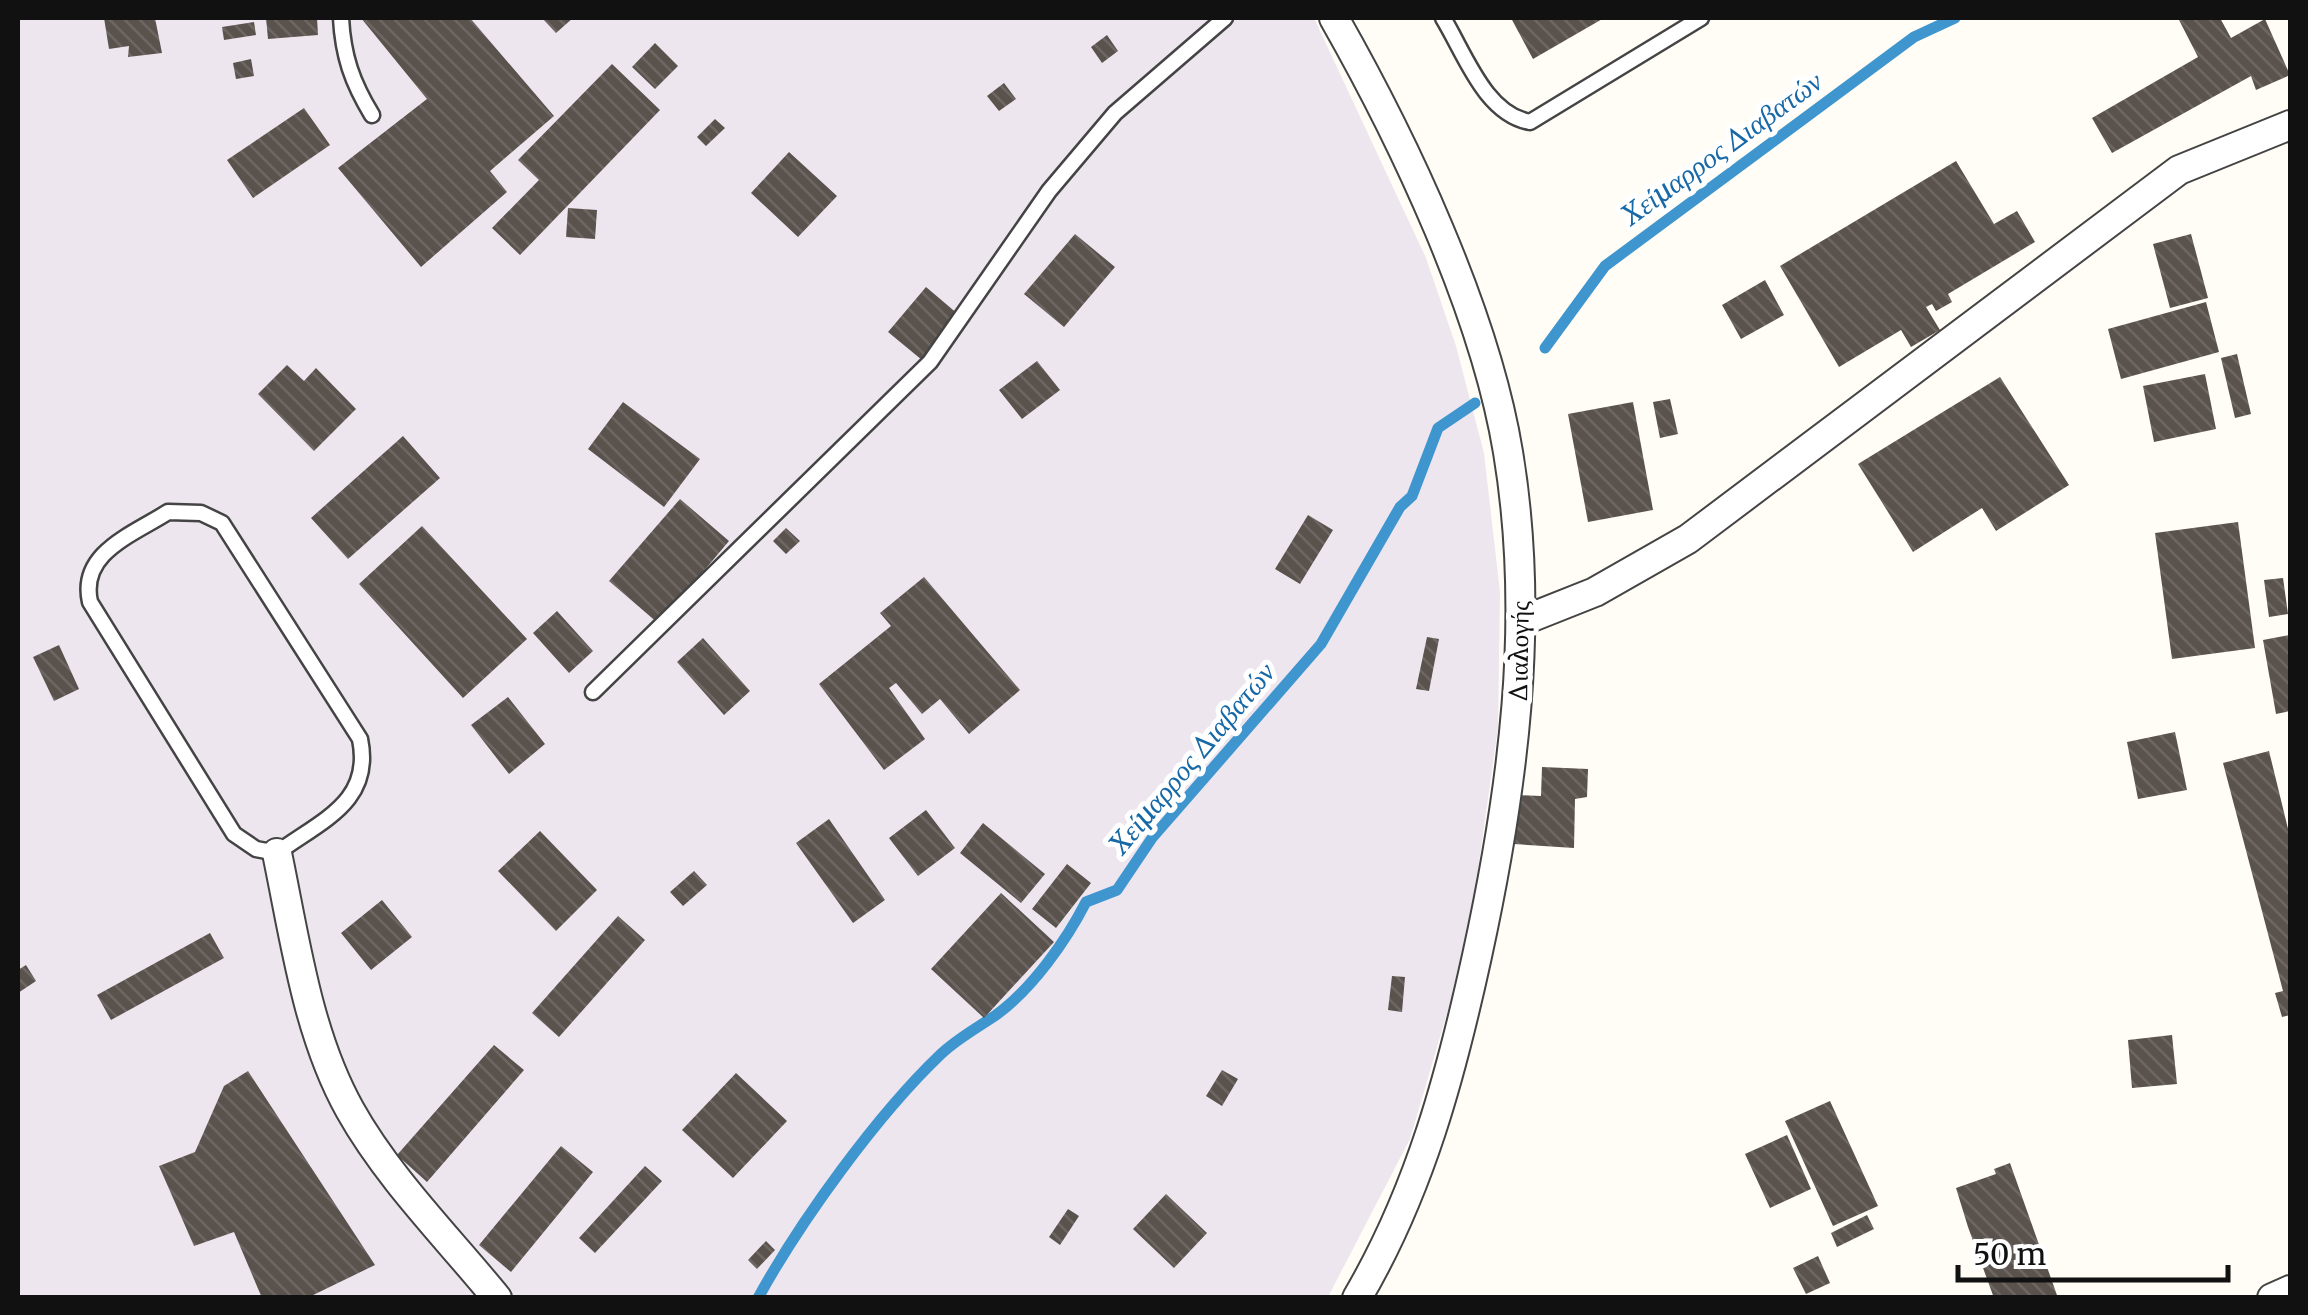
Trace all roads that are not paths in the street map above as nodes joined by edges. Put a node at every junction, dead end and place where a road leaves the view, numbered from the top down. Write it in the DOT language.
graph roads {
  1 [pos="341,18"];
  2 [pos="1225,18"];
  3 [pos="1334,18"];
  4 [pos="1443,18"];
  5 [pos="1700,18"];
  6 [pos="372,115"];
  7 [pos="2290,125"];
  8 [pos="1522,622"];
  9 [pos="593,692"];
  10 [pos="278,853"];
  11 [pos="2290,1290"];
  12 [pos="497,1298"];
  13 [pos="1357,1298"];
  14 [pos="2272,1298"];
  1 -- 6 [label="lane"];
  2 -- 9 [label="lane"];
  3 -- 8 [label="street, Διαλογής"];
  4 -- 5 [label="lane"];
  7 -- 8 [label="street"];
  8 -- 13 [label="street, Διαλογής"];
  10 -- 10 [label="lane"];
  10 -- 12 [label="street"];
  11 -- 14 [label="street"];
}
